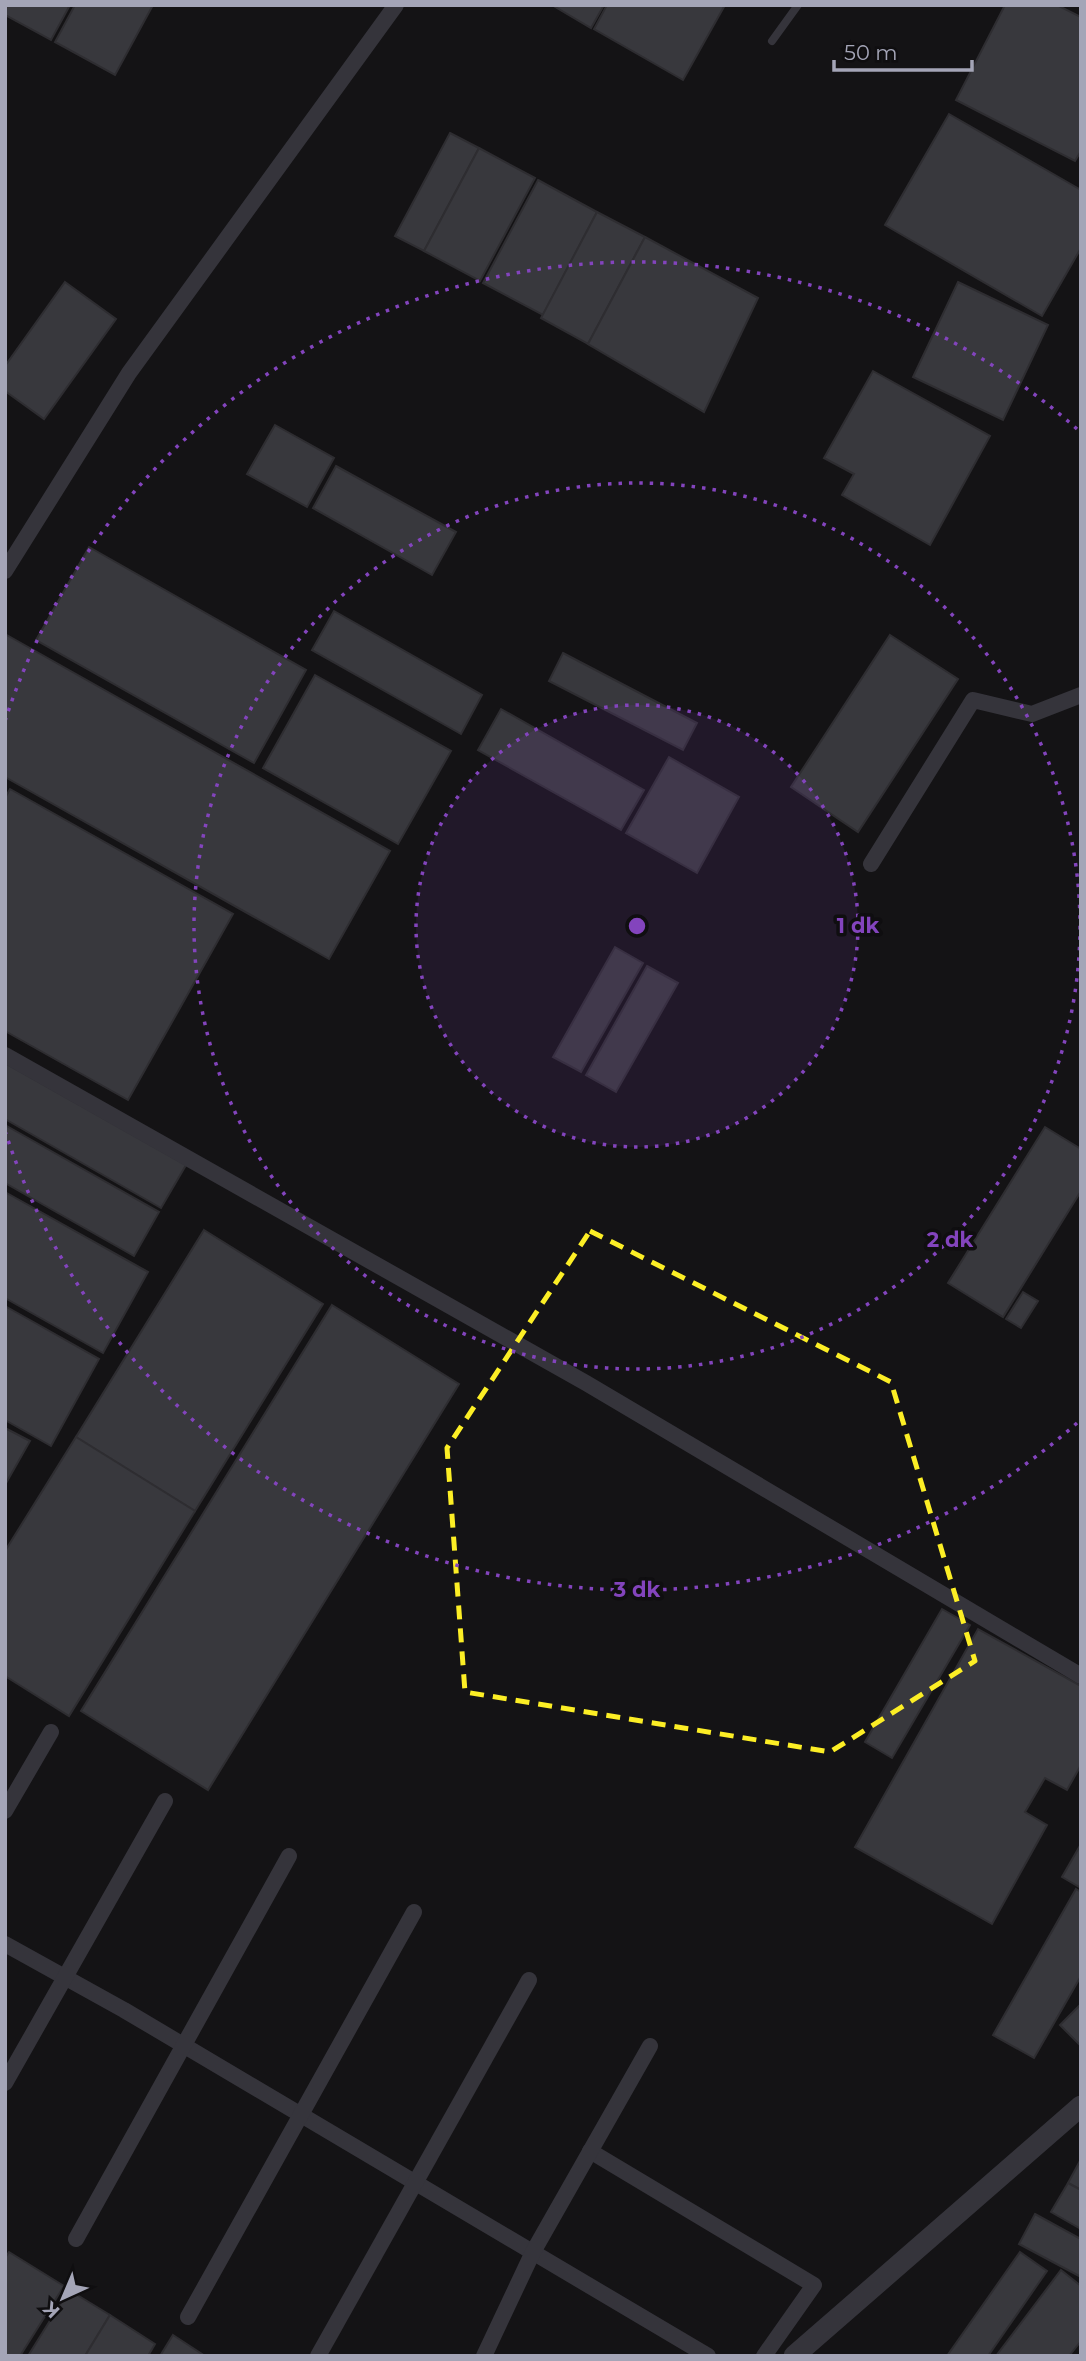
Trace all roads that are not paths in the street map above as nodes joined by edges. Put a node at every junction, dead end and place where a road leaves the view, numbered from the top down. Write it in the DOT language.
graph roads {
  1 [pos="396,5"];
  2 [pos="798,5"];
  3 [pos="772,41"];
  4 [pos="5,571"];
  5 [pos="1081,695"];
  6 [pos="871,864"];
  7 [pos="5,1055"];
  8 [pos="1081,1676"];
  9 [pos="51,1731"];
  10 [pos="165,1801"];
  11 [pos="5,1811"];
  12 [pos="289,1856"];
  13 [pos="414,1912"];
  14 [pos="5,1944"];
  15 [pos="66,1978"];
  16 [pos="529,1980"];
  17 [pos="183,2045"];
  18 [pos="650,2046"];
  19 [pos="5,2083"];
  20 [pos="1081,2106"];
  21 [pos="300,2114"];
  22 [pos="590,2151"];
  23 [pos="415,2182"];
  24 [pos="76,2239"];
  25 [pos="533,2252"];
  26 [pos="188,2317"];
  27 [pos="318,2356"];
  28 [pos="484,2356"];
  29 [pos="708,2356"];
  30 [pos="764,2356"];
  31 [pos="794,2356"];
  1 -- 4 [label="street"];
  2 -- 3 [label="lane"];
  5 -- 6 [label="street"];
  7 -- 8 [label="street"];
  9 -- 11 [label="street"];
  10 -- 15 [label="street"];
  12 -- 17 [label="street"];
  13 -- 21 [label="street"];
  14 -- 15 [label="street"];
  15 -- 17 [label="street"];
  15 -- 19 [label="street"];
  16 -- 23 [label="street"];
  17 -- 21 [label="street"];
  17 -- 24 [label="street"];
  18 -- 22 [label="street"];
  20 -- 31 [label="street"];
  21 -- 23 [label="street"];
  21 -- 26 [label="street"];
  22 -- 25 [label="street"];
  22 -- 30 [label="street"];
  23 -- 25 [label="street"];
  23 -- 27 [label="street"];
  25 -- 28 [label="street"];
  25 -- 29 [label="street"];
}
